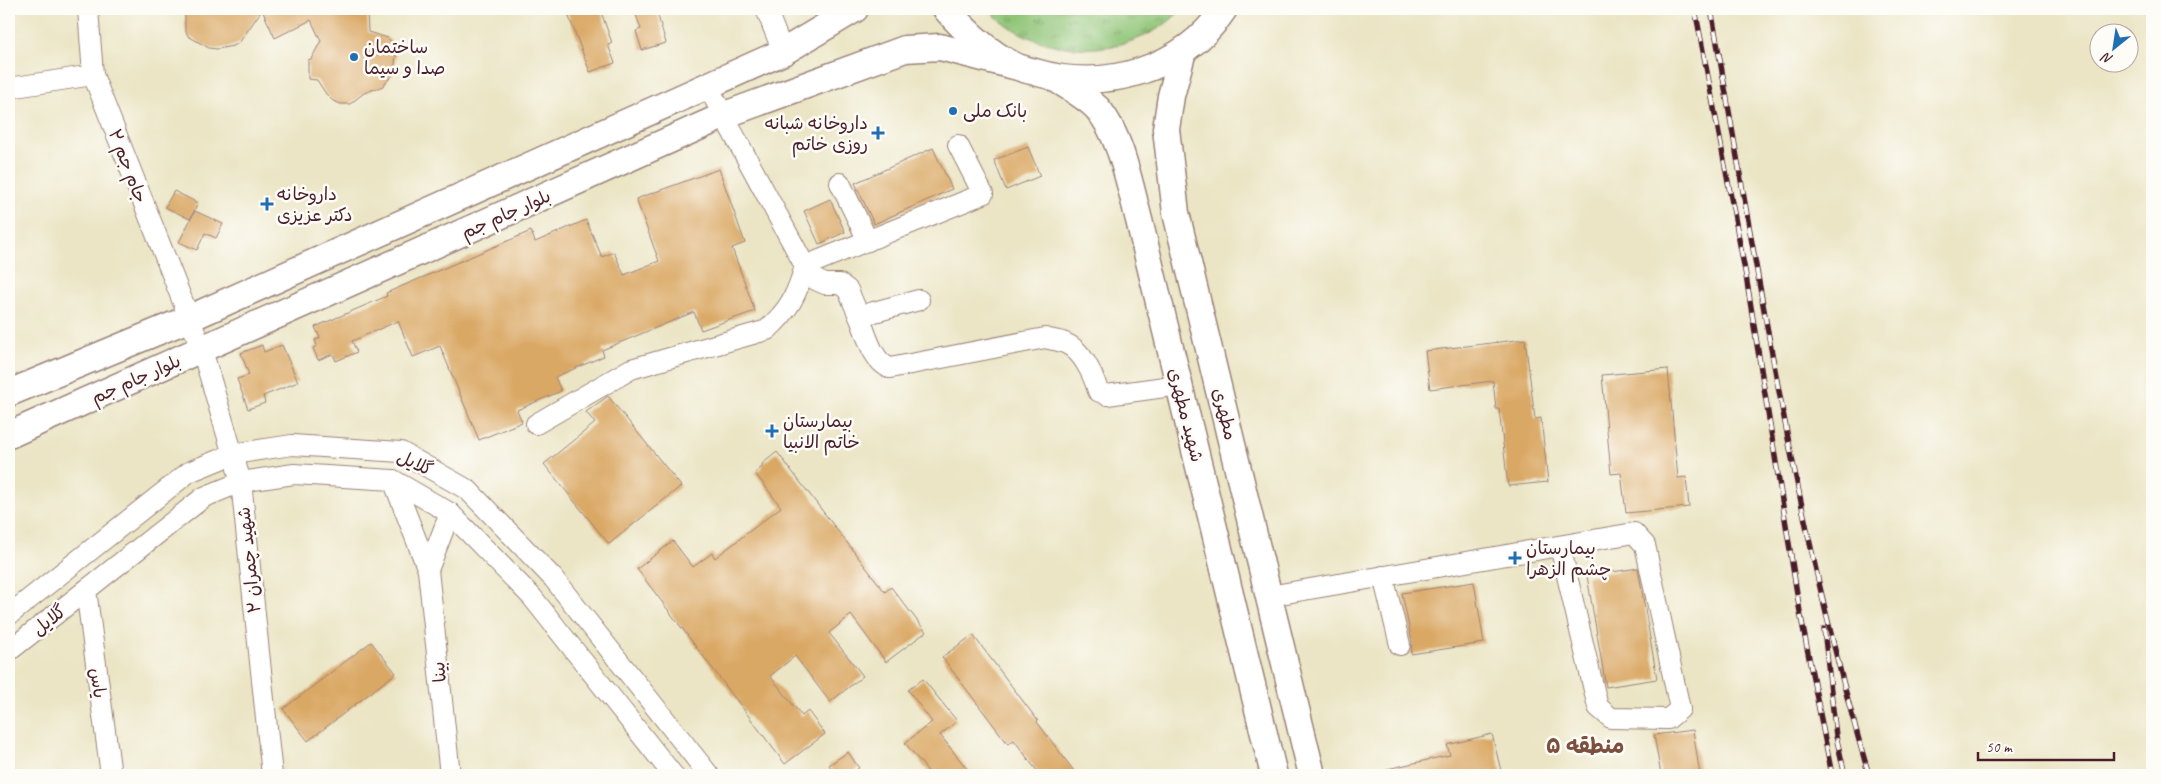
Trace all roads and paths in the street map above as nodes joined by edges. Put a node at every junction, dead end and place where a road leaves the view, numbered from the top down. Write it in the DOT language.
graph roads {
  1 [pos="88,9"];
  2 [pos="766,9"];
  3 [pos="855,9"];
  4 [pos="946,9"];
  5 [pos="1224,9"];
  6 [pos="783,52"];
  7 [pos="1183,52"];
  8 [pos="1014,66"];
  9 [pos="93,74"];
  10 [pos="1056,79"];
  11 [pos="707,85"];
  12 [pos="9,88"];
  13 [pos="722,116"];
  14 [pos="958,145"];
  15 [pos="840,183"];
  16 [pos="868,241"];
  17 [pos="805,266"];
  18 [pos="920,300"];
  19 [pos="859,316"];
  20 [pos="188,319"];
  21 [pos="202,350"];
  22 [pos="1179,385"];
  23 [pos="9,393"];
  24 [pos="536,424"];
  25 [pos="9,435"];
  26 [pos="233,454"];
  27 [pos="393,480"];
  28 [pos="241,482"];
  29 [pos="450,513"];
  30 [pos="1560,546"];
  31 [pos="428,570"];
  32 [pos="1384,576"];
  33 [pos="86,590"];
  34 [pos="1269,596"];
  35 [pos="9,615"];
  36 [pos="1400,645"];
  37 [pos="9,651"];
  38 [pos="111,775"];
  39 [pos="272,775"];
  40 [pos="450,775"];
  41 [pos="673,775"];
  42 [pos="709,775"];
  43 [pos="1274,775"];
  44 [pos="1312,775"];
  1 -- 9 [label="street, جام جم ۲"];
  2 -- 6 [label="street"];
  3 -- 6 [label="main road, بلوار جام جم"];
  4 -- 8 [label="main road"];
  5 -- 7 [label="main road"];
  6 -- 11 [label="main road, بلوار جام جم"];
  7 -- 10 [label="main road"];
  7 -- 34 [label="main road, مطهری"];
  8 -- 10 [label="main road"];
  8 -- 13 [label="main road, بلوار جام جم"];
  9 -- 12 [label="street"];
  9 -- 20 [label="street, جام جم ۲"];
  10 -- 22 [label="main road, شهید مطهری"];
  11 -- 13 [label="street"];
  11 -- 20 [label="main road, بلوار جام جم"];
  13 -- 17 [label="street"];
  13 -- 21 [label="main road, بلوار جام جم"];
  14 -- 16 [label="street"];
  15 -- 16 [label="street"];
  16 -- 17 [label="street"];
  17 -- 19 [label="street"];
  17 -- 24 [label="street"];
  18 -- 19 [label="street"];
  19 -- 22 [label="street"];
  20 -- 21 [label="street, جام جم ۲"];
  20 -- 23 [label="main road, بلوار جام جم"];
  21 -- 25 [label="main road, بلوار جام جم"];
  21 -- 26 [label="street, شهید چمران ۲"];
  22 -- 43 [label="main road, شهید مطهری"];
  26 -- 28 [label="street, شهید چمران ۲"];
  26 -- 35 [label="street, گلایل"];
  26 -- 42 [label="street, گلایل"];
  27 -- 28 [label="street, گلایل"];
  27 -- 29 [label="street, گلایل"];
  27 -- 31 [label="street"];
  28 -- 33 [label="street, گلایل"];
  28 -- 39 [label="street, شهید چمران ۲"];
  29 -- 31 [label="street"];
  29 -- 41 [label="street, گلایل"];
  30 -- 30 [label="street"];
  30 -- 32 [label="street"];
  31 -- 40 [label="street, بینا"];
  32 -- 34 [label="street"];
  32 -- 36 [label="street"];
  33 -- 37 [label="street, گلایل"];
  33 -- 38 [label="street, یاس"];
  34 -- 44 [label="main road, مطهری"];
}
